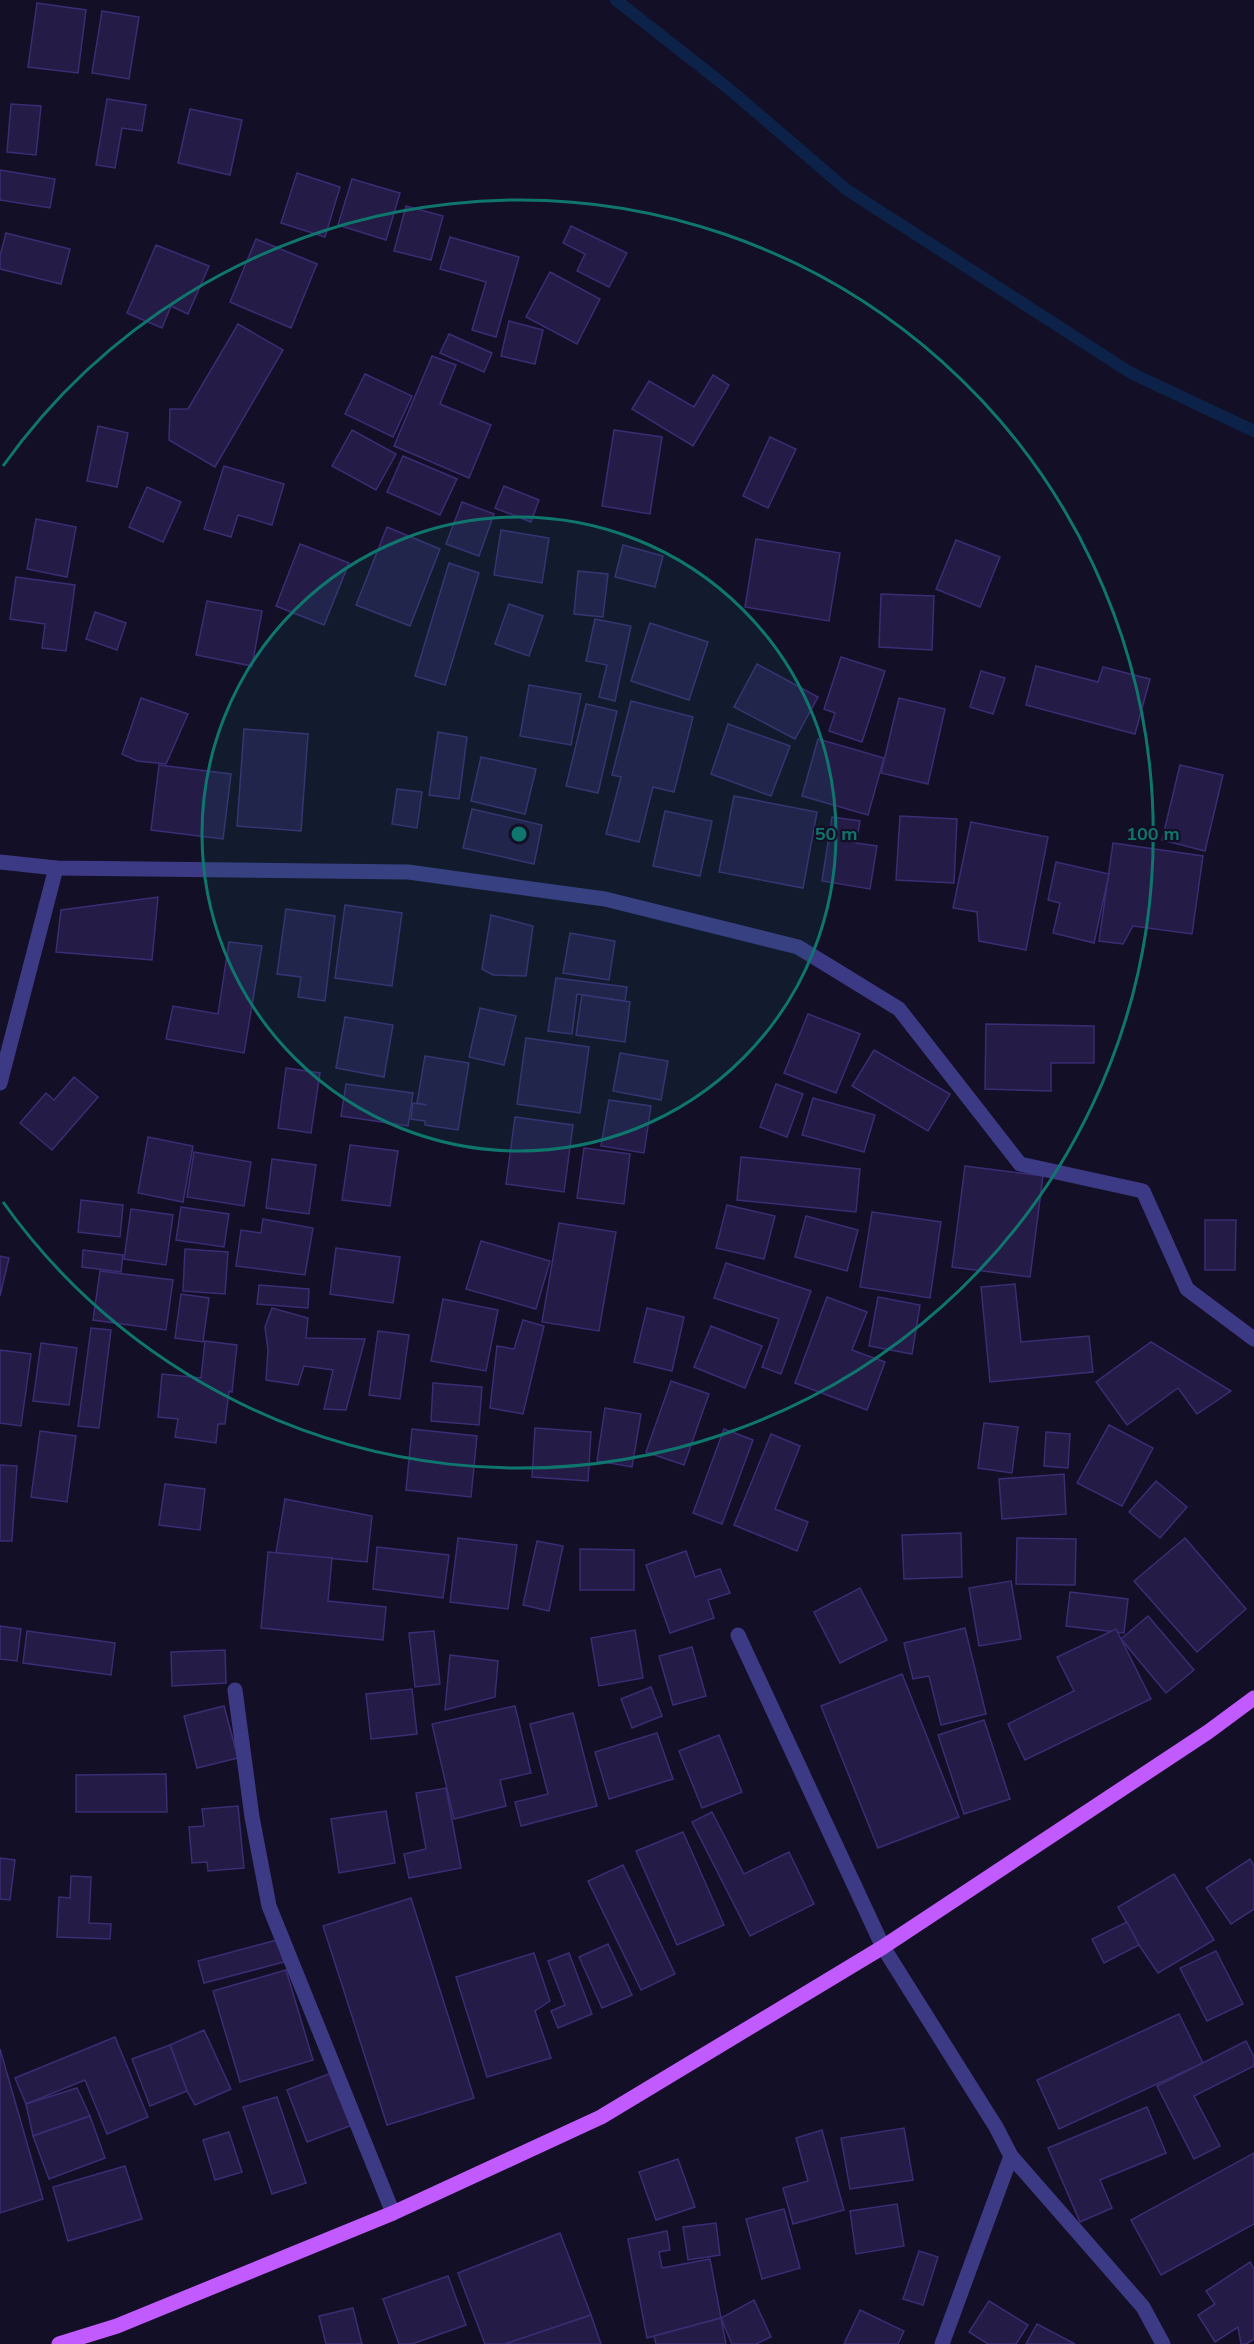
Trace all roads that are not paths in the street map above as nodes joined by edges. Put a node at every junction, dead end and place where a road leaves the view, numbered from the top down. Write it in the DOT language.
graph roads {
  1 [pos="0,862"];
  2 [pos="56,868"];
  3 [pos="0,1083"];
  4 [pos="1254,1339"];
  5 [pos="738,1635"];
  6 [pos="235,1690"];
  7 [pos="1254,1698"];
  8 [pos="883,1947"];
  9 [pos="1011,2156"];
  10 [pos="393,2213"];
  11 [pos="59,2344"];
  12 [pos="942,2344"];
  13 [pos="1163,2344"];
  1 -- 2 [label="street"];
  2 -- 3 [label="street"];
  2 -- 4 [label="street"];
  5 -- 8 [label="street"];
  6 -- 10 [label="street"];
  7 -- 8 [label="main road"];
  8 -- 9 [label="street"];
  8 -- 10 [label="main road"];
  9 -- 12 [label="street"];
  9 -- 13 [label="street"];
  10 -- 11 [label="main road"];
}
